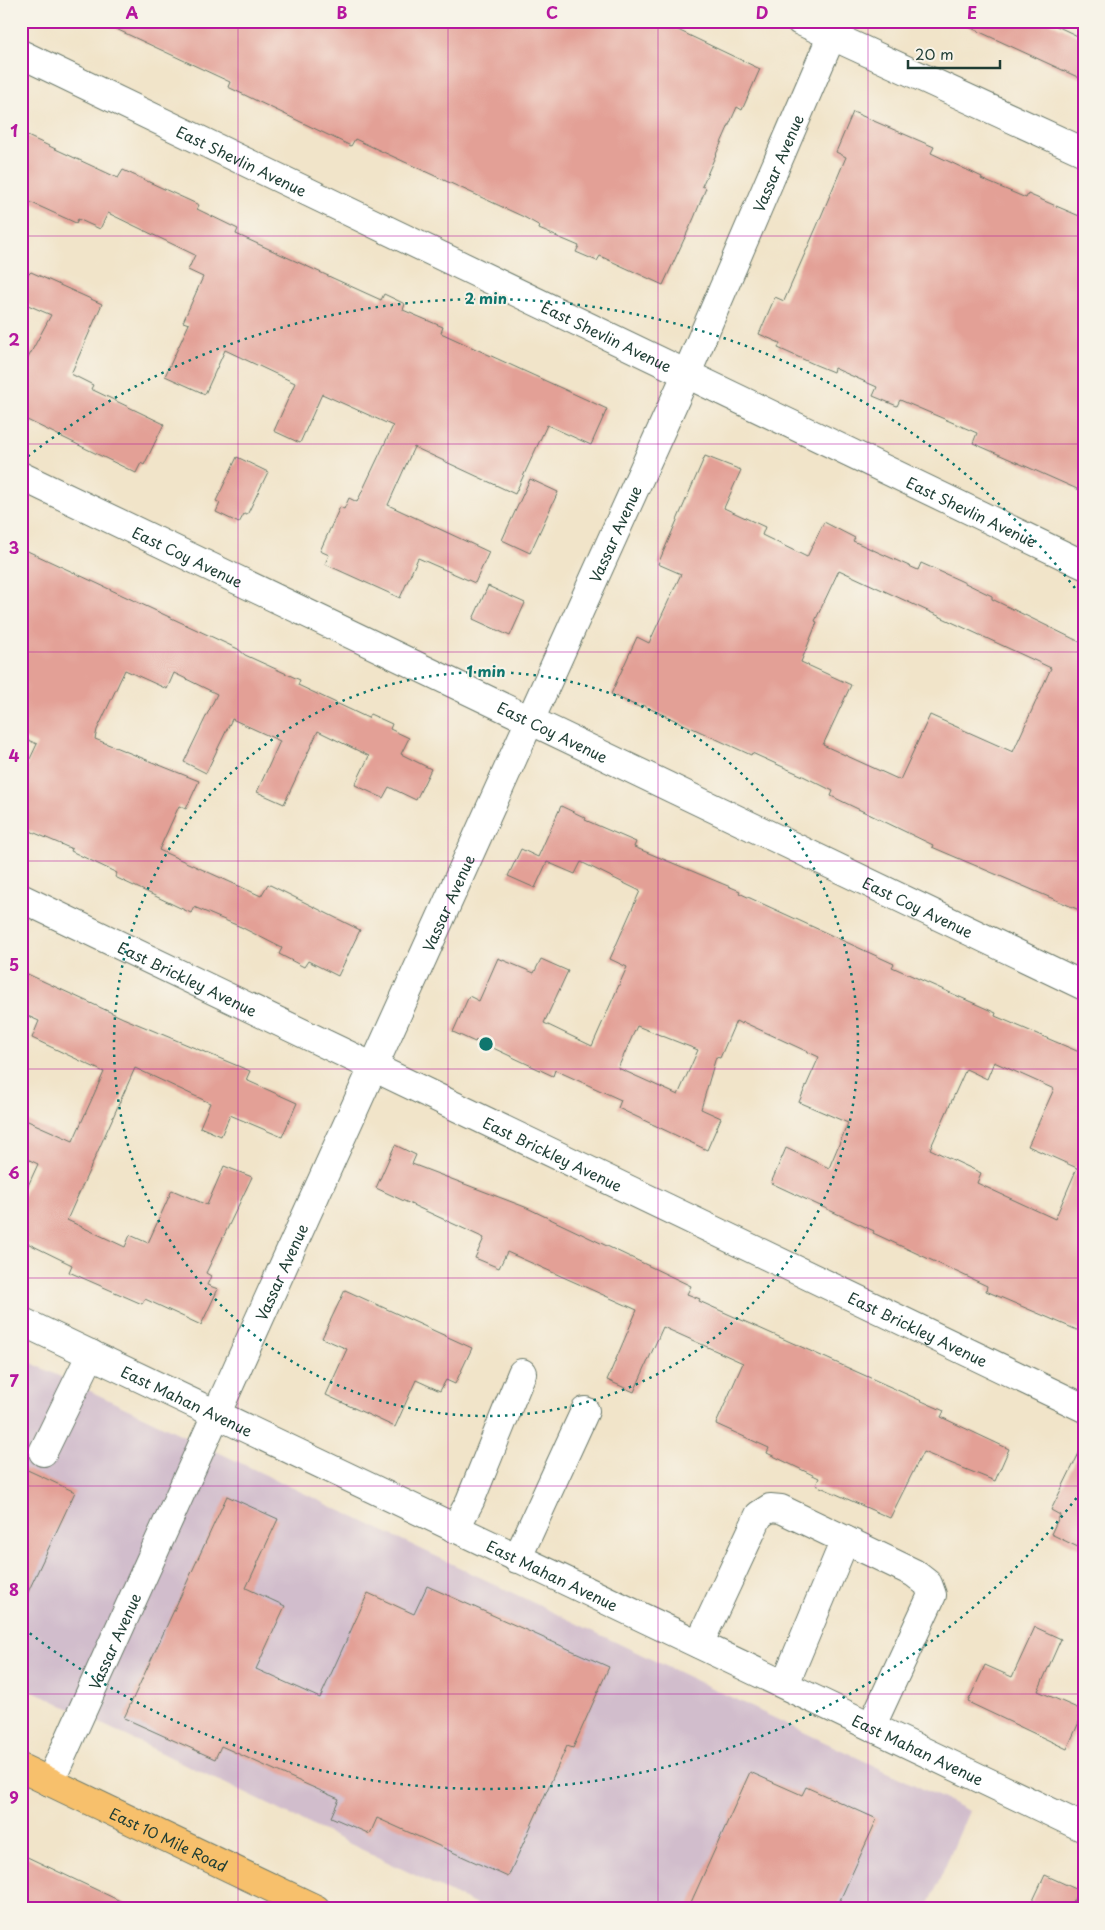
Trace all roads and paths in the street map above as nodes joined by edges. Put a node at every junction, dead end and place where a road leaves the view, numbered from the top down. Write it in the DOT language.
graph roads {
  1 [pos="800,21"];
  2 [pos="835,28"];
  3 [pos="21,54"];
  4 [pos="1084,152"];
  5 [pos="687,373"];
  6 [pos="21,476"];
  7 [pos="1084,565"];
  8 [pos="529,719"];
  9 [pos="21,898"];
  10 [pos="1084,986"];
  11 [pos="373,1067"];
  12 [pos="21,1321"];
  13 [pos="91,1354"];
  14 [pos="522,1373"];
  15 [pos="1084,1408"];
  16 [pos="585,1411"];
  17 [pos="217,1415"];
  18 [pos="43,1452"];
  19 [pos="455,1529"];
  20 [pos="845,1540"];
  21 [pos="518,1559"];
  22 [pos="699,1644"];
  23 [pos="785,1684"];
  24 [pos="872,1726"];
  25 [pos="21,1768"];
  26 [pos="50,1782"];
  27 [pos="1084,1828"];
  28 [pos="316,1909"];
  1 -- 2 [label="street"];
  2 -- 4 [label="street"];
  2 -- 5 [label="street, Vassar Avenue"];
  3 -- 5 [label="street, East Shevlin Avenue"];
  5 -- 7 [label="street, East Shevlin Avenue"];
  5 -- 8 [label="street, Vassar Avenue"];
  6 -- 8 [label="street, East Coy Avenue"];
  8 -- 10 [label="street, East Coy Avenue"];
  8 -- 11 [label="street, Vassar Avenue"];
  9 -- 11 [label="street, East Brickley Avenue"];
  11 -- 15 [label="street, East Brickley Avenue"];
  11 -- 17 [label="street, Vassar Avenue"];
  12 -- 13 [label="street, East Mahan Avenue"];
  13 -- 17 [label="street, East Mahan Avenue"];
  13 -- 18 [label="street"];
  14 -- 19 [label="street"];
  16 -- 21 [label="street"];
  17 -- 19 [label="street, East Mahan Avenue"];
  17 -- 26 [label="street, Vassar Avenue"];
  19 -- 21 [label="street, East Mahan Avenue"];
  20 -- 22 [label="street"];
  20 -- 23 [label="street"];
  20 -- 24 [label="street"];
  21 -- 22 [label="street, East Mahan Avenue"];
  22 -- 23 [label="street, East Mahan Avenue"];
  23 -- 24 [label="street, East Mahan Avenue"];
  24 -- 27 [label="street, East Mahan Avenue"];
  25 -- 26 [label="main road, East 10 Mile Road"];
  26 -- 28 [label="main road, East 10 Mile Road"];
}
